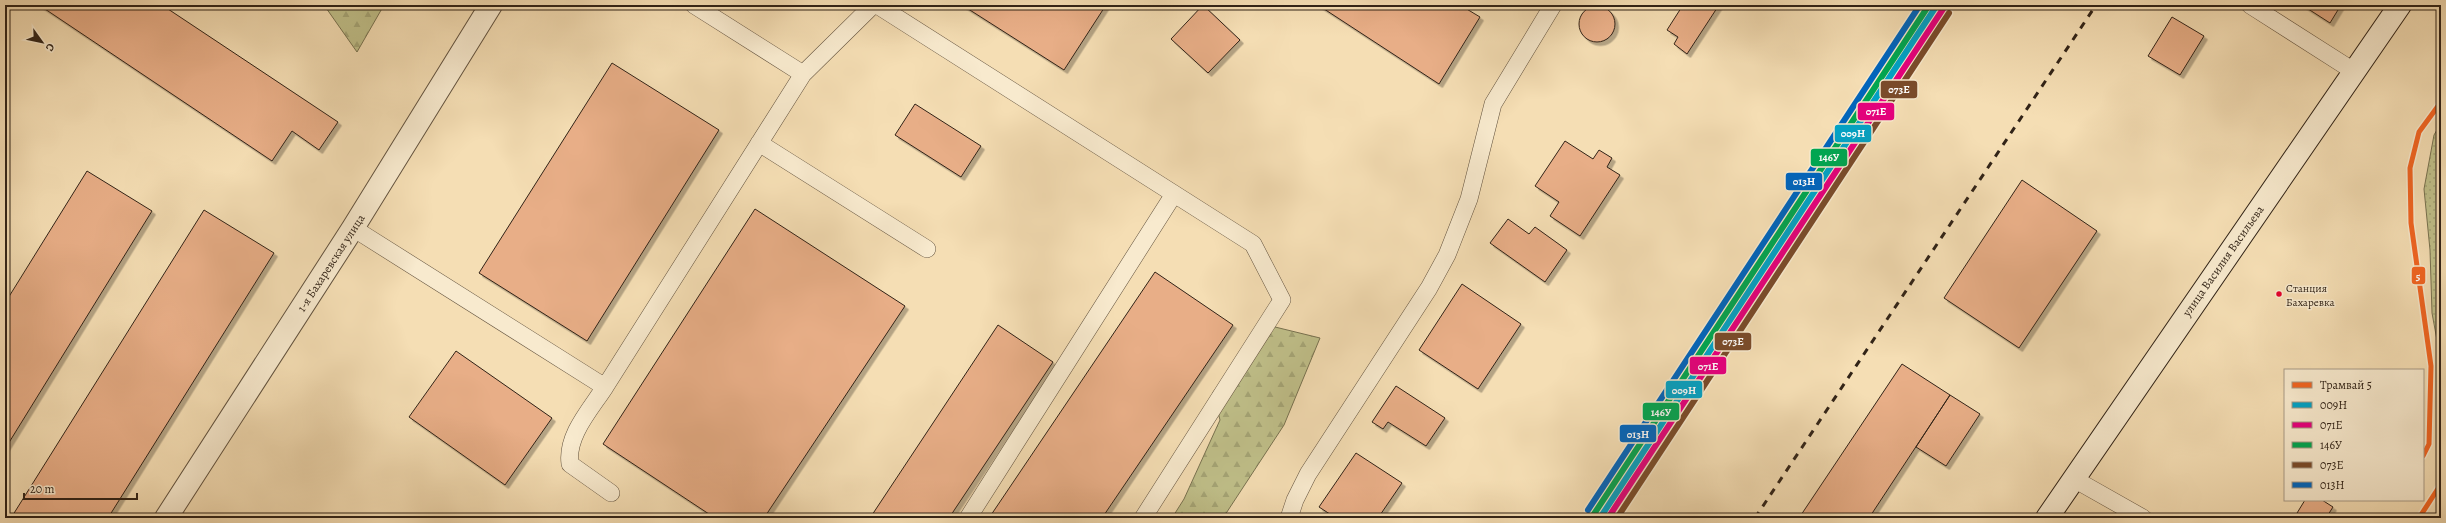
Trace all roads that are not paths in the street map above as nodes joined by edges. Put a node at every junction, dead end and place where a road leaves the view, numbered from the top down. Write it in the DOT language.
graph roads {
  1 [pos="491,5"];
  2 [pos="694,5"];
  3 [pos="873,5"];
  4 [pos="877,5"];
  5 [pos="1553,5"];
  6 [pos="2250,5"];
  7 [pos="2400,5"];
  8 [pos="2355,72"];
  9 [pos="803,74"];
  10 [pos="758,143"];
  11 [pos="1174,194"];
  12 [pos="353,228"];
  13 [pos="927,249"];
  14 [pos="605,387"];
  15 [pos="2074,479"];
  16 [pos="611,493"];
  17 [pos="166,518"];
  18 [pos="968,518"];
  19 [pos="1142,518"];
  20 [pos="1288,518"];
  21 [pos="2047,518"];
  22 [pos="2143,518"];
  1 -- 12 [label="main road, 1-я Бахаревская улица"];
  2 -- 9 [label="lane"];
  3 -- 9 [label="lane"];
  4 -- 11 [label="lane"];
  5 -- 20 [label="lane"];
  6 -- 8 [label="lane"];
  7 -- 8 [label="main road, улица Василия Васильева"];
  8 -- 15 [label="main road, улица Василия Васильева"];
  9 -- 10 [label="lane"];
  10 -- 13 [label="lane"];
  10 -- 14 [label="lane"];
  11 -- 18 [label="lane"];
  11 -- 19 [label="lane"];
  12 -- 14 [label="lane"];
  12 -- 17 [label="main road, 1-я Бахаревская улица"];
  14 -- 16 [label="lane"];
  15 -- 21 [label="main road, улица Василия Васильева"];
  15 -- 22 [label="lane"];
}
